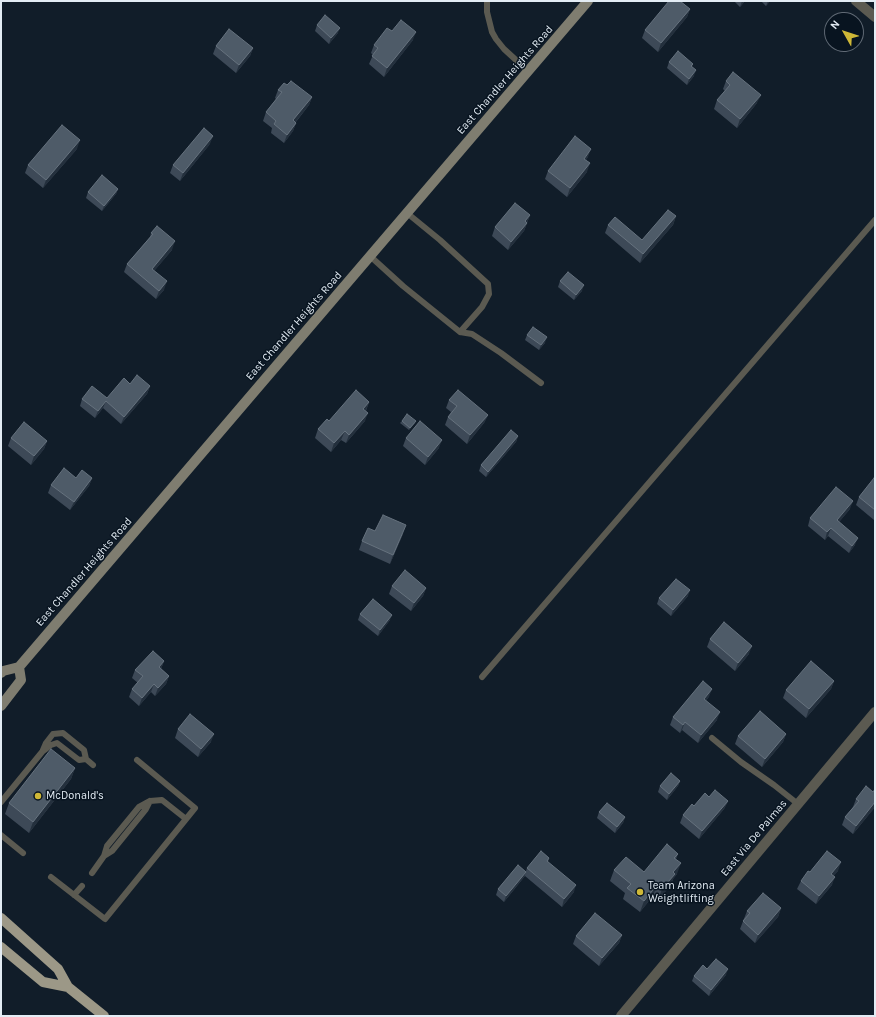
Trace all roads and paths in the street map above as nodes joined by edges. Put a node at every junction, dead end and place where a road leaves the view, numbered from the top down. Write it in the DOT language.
graph roads {
  1 [pos="487,1"];
  2 [pos="588,1"];
  3 [pos="856,1"];
  4 [pos="875,17"];
  5 [pos="528,71"];
  6 [pos="406,213"];
  7 [pos="875,220"];
  8 [pos="370,256"];
  9 [pos="460,332"];
  10 [pos="541,383"];
  11 [pos="19,667"];
  12 [pos="1,673"];
  13 [pos="482,677"];
  14 [pos="1,706"];
  15 [pos="875,712"];
  16 [pos="712,738"];
  17 [pos="42,752"];
  18 [pos="86,759"];
  19 [pos="138,760"];
  20 [pos="94,765"];
  21 [pos="1,802"];
  22 [pos="798,804"];
  23 [pos="186,819"];
  24 [pos="1,835"];
  25 [pos="23,853"];
  26 [pos="92,873"];
  27 [pos="52,877"];
  28 [pos="82,886"];
  29 [pos="74,895"];
  30 [pos="1,918"];
  31 [pos="1,947"];
  32 [pos="68,987"];
  33 [pos="104,1016"];
  34 [pos="621,1016"];
  1 -- 5 [label="lane"];
  2 -- 5 [label="main road, East Chandler Heights Road"];
  3 -- 4 [label="street"];
  5 -- 6 [label="main road, East Chandler Heights Road"];
  6 -- 8 [label="main road, East Chandler Heights Road"];
  6 -- 9 [label="lane"];
  7 -- 13 [label="lane"];
  8 -- 9 [label="lane"];
  8 -- 11 [label="main road, East Chandler Heights Road"];
  9 -- 10 [label="lane"];
  11 -- 12 [label="main road"];
  11 -- 14 [label="main road"];
  15 -- 22 [label="street, East Via De Palmas"];
  16 -- 22 [label="lane"];
  17 -- 18 [label="lane"];
  17 -- 18 [label="lane"];
  17 -- 21 [label="lane"];
  18 -- 20 [label="lane"];
  19 -- 23 [label="lane"];
  22 -- 34 [label="street, East Via De Palmas"];
  23 -- 26 [label="lane"];
  23 -- 29 [label="lane"];
  24 -- 25 [label="lane"];
  27 -- 29 [label="lane"];
  28 -- 29 [label="lane"];
  30 -- 32 [label="main road"];
  31 -- 32 [label="main road"];
  32 -- 33 [label="main road"];
}
